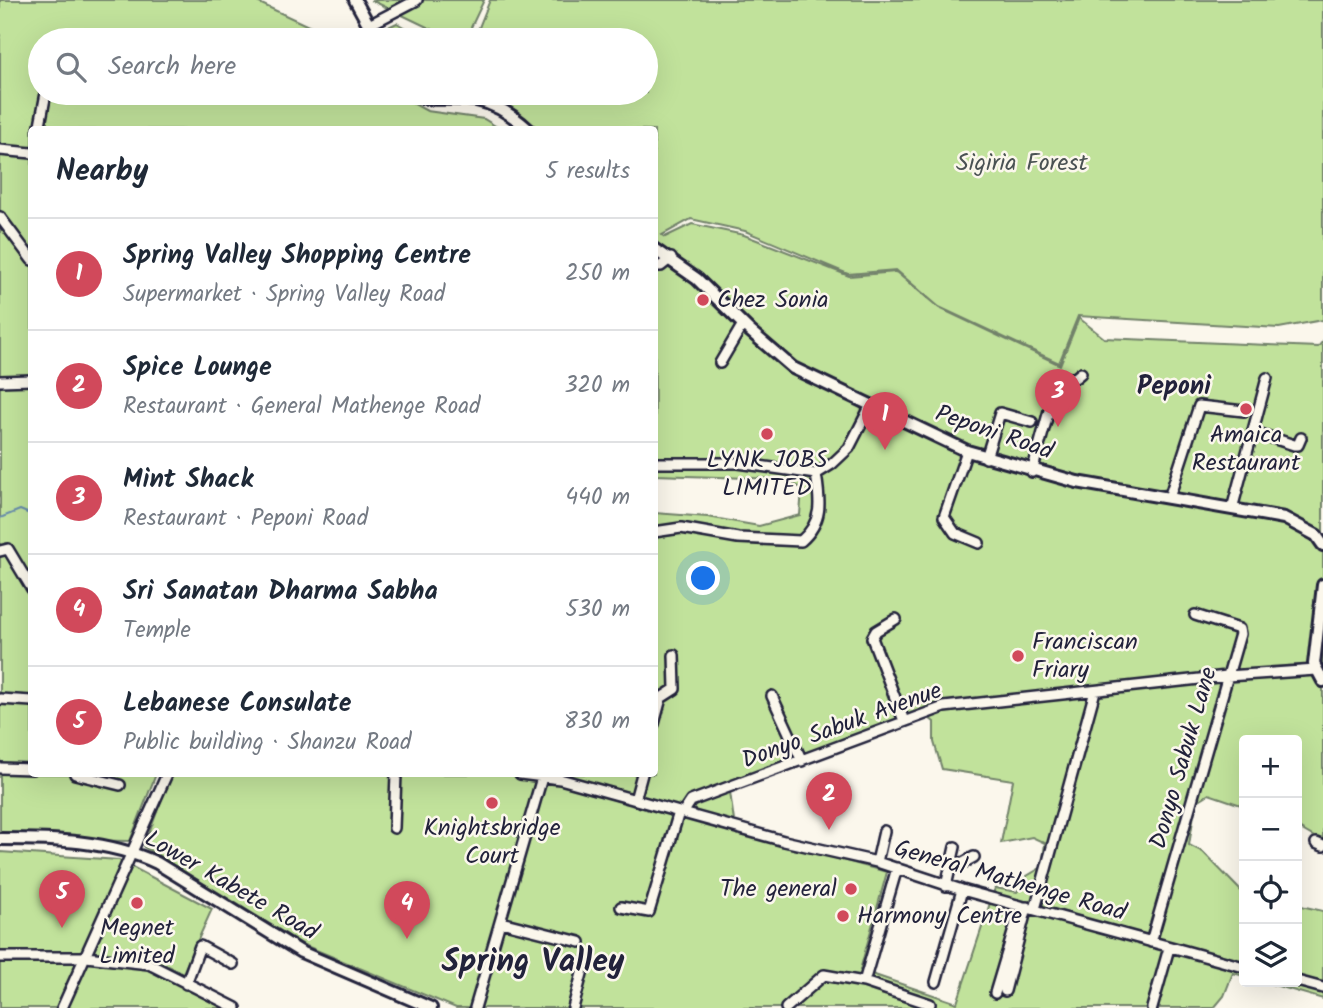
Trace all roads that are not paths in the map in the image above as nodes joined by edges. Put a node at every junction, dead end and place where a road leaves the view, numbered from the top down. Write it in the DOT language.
graph roads {
  1 [pos="355,0"];
  2 [pos="417,0"];
  3 [pos="371,24"];
  4 [pos="372,28"];
  5 [pos="44,105"];
  6 [pos="487,105"];
  7 [pos="40,126"];
  8 [pos="524,126"];
  9 [pos="0,150"];
  10 [pos="28,153"];
  11 [pos="0,217"];
  12 [pos="658,251"];
  13 [pos="28,255"];
  14 [pos="671,258"];
  15 [pos="658,266"];
  16 [pos="743,324"];
  17 [pos="720,363"];
  18 [pos="1081,373"];
  19 [pos="1267,378"];
  20 [pos="28,380"];
  21 [pos="0,381"];
  22 [pos="871,405"];
  23 [pos="1244,411"];
  24 [pos="1032,422"];
  25 [pos="1254,432"];
  26 [pos="1301,438"];
  27 [pos="967,451"];
  28 [pos="986,458"];
  29 [pos="658,463"];
  30 [pos="1032,472"];
  31 [pos="816,474"];
  32 [pos="1169,498"];
  33 [pos="1232,509"];
  34 [pos="658,531"];
  35 [pos="1321,538"];
  36 [pos="979,543"];
  37 [pos="0,551"];
  38 [pos="28,585"];
  39 [pos="1323,585"];
  40 [pos="1195,615"];
  41 [pos="896,619"];
  42 [pos="674,655"];
  43 [pos="1316,670"];
  44 [pos="1227,676"];
  45 [pos="1323,681"];
  46 [pos="1095,691"];
  47 [pos="772,696"];
  48 [pos="0,699"];
  49 [pos="28,701"];
  50 [pos="658,709"];
  51 [pos="904,721"];
  52 [pos="802,761"];
  53 [pos="0,768"];
  54 [pos="28,769"];
  55 [pos="87,777"];
  56 [pos="166,777"];
  57 [pos="396,777"];
  58 [pos="541,777"];
  59 [pos="549,777"];
  60 [pos="641,777"];
  61 [pos="120,785"];
  62 [pos="635,800"];
  63 [pos="681,812"];
  64 [pos="394,828"];
  65 [pos="884,831"];
  66 [pos="0,839"];
  67 [pos="955,847"];
  68 [pos="134,852"];
  69 [pos="974,857"];
  70 [pos="877,862"];
  71 [pos="950,863"];
  72 [pos="897,868"];
  73 [pos="946,886"];
  74 [pos="962,890"];
  75 [pos="621,907"];
  76 [pos="1027,907"];
  77 [pos="501,922"];
  78 [pos="580,942"];
  79 [pos="1151,943"];
  80 [pos="1168,948"];
  81 [pos="0,957"];
  82 [pos="86,957"];
  83 [pos="586,962"];
  84 [pos="233,964"];
  85 [pos="1239,966"];
  86 [pos="864,982"];
  87 [pos="936,982"];
  88 [pos="1302,982"];
  89 [pos="186,984"];
  90 [pos="1323,988"];
  91 [pos="1000,992"];
  92 [pos="930,1004"];
  93 [pos="62,1008"];
  94 [pos="236,1008"];
  95 [pos="431,1008"];
  96 [pos="475,1008"];
  97 [pos="573,1008"];
  98 [pos="786,1008"];
  99 [pos="1152,1008"];
  1 -- 3 [label="main road"];
  2 -- 3 [label="street"];
  3 -- 4 [label="main road"];
  5 -- 7 [label="street"];
  6 -- 8 [label="main road"];
  9 -- 10 [label="street"];
  11 -- 13 [label="street"];
  12 -- 14 [label="main road, Peponi Road"];
  14 -- 15 [label="street"];
  14 -- 16 [label="main road, Peponi Road"];
  16 -- 17 [label="street"];
  16 -- 22 [label="main road, Peponi Road"];
  18 -- 30 [label="street"];
  19 -- 25 [label="street"];
  20 -- 21 [label="street"];
  22 -- 27 [label="main road, Peponi Road"];
  22 -- 31 [label="street"];
  23 -- 32 [label="street"];
  24 -- 28 [label="street"];
  25 -- 26 [label="street"];
  25 -- 33 [label="street"];
  27 -- 28 [label="main road, Peponi Road"];
  27 -- 36 [label="street"];
  28 -- 30 [label="main road, Peponi Road"];
  29 -- 31 [label="street"];
  30 -- 32 [label="main road, Peponi Road"];
  31 -- 34 [label="street"];
  32 -- 33 [label="main road, Peponi Road"];
  33 -- 35 [label="main road, Peponi Road"];
  37 -- 38 [label="street"];
  39 -- 43 [label="main road"];
  40 -- 44 [label="street, Donyo Sabuk Lane"];
  41 -- 51 [label="street"];
  42 -- 50 [label="street"];
  43 -- 44 [label="street, Donyo Sabuk Avenue"];
  43 -- 45 [label="main road"];
  44 -- 46 [label="street, Donyo Sabuk Avenue"];
  44 -- 79 [label="street, Donyo Sabuk Lane"];
  46 -- 51 [label="street, Donyo Sabuk Avenue"];
  46 -- 76 [label="street"];
  47 -- 52 [label="street"];
  48 -- 49 [label="street"];
  51 -- 52 [label="street, Donyo Sabuk Avenue"];
  52 -- 63 [label="street, Donyo Sabuk Avenue"];
  53 -- 54 [label="street"];
  55 -- 61 [label="street"];
  56 -- 68 [label="street"];
  57 -- 64 [label="street"];
  58 -- 77 [label="street"];
  59 -- 62 [label="street, General Mathenge Road"];
  60 -- 62 [label="street"];
  62 -- 63 [label="street, General Mathenge Road"];
  63 -- 70 [label="street, General Mathenge Road"];
  63 -- 75 [label="street"];
  65 -- 70 [label="street"];
  66 -- 68 [label="main road, Lower Kabete Road"];
  67 -- 71 [label="street"];
  68 -- 82 [label="street"];
  68 -- 95 [label="main road, Lower Kabete Road"];
  69 -- 71 [label="street"];
  70 -- 72 [label="street, General Mathenge Road"];
  71 -- 73 [label="street"];
  72 -- 73 [label="street, General Mathenge Road"];
  72 -- 86 [label="street"];
  73 -- 74 [label="street, General Mathenge Road"];
  74 -- 76 [label="street, General Mathenge Road"];
  74 -- 87 [label="street"];
  76 -- 79 [label="street, General Mathenge Road"];
  76 -- 91 [label="street"];
  77 -- 78 [label="street"];
  77 -- 96 [label="street"];
  79 -- 80 [label="street, General Mathenge Road"];
  80 -- 85 [label="street, General Mathenge Road"];
  80 -- 99 [label="street"];
  81 -- 82 [label="street"];
  82 -- 89 [label="street"];
  82 -- 93 [label="street"];
  83 -- 97 [label="street"];
  84 -- 89 [label="street"];
  86 -- 92 [label="street"];
  86 -- 98 [label="street"];
  88 -- 90 [label="street"];
  89 -- 94 [label="street"];
}
